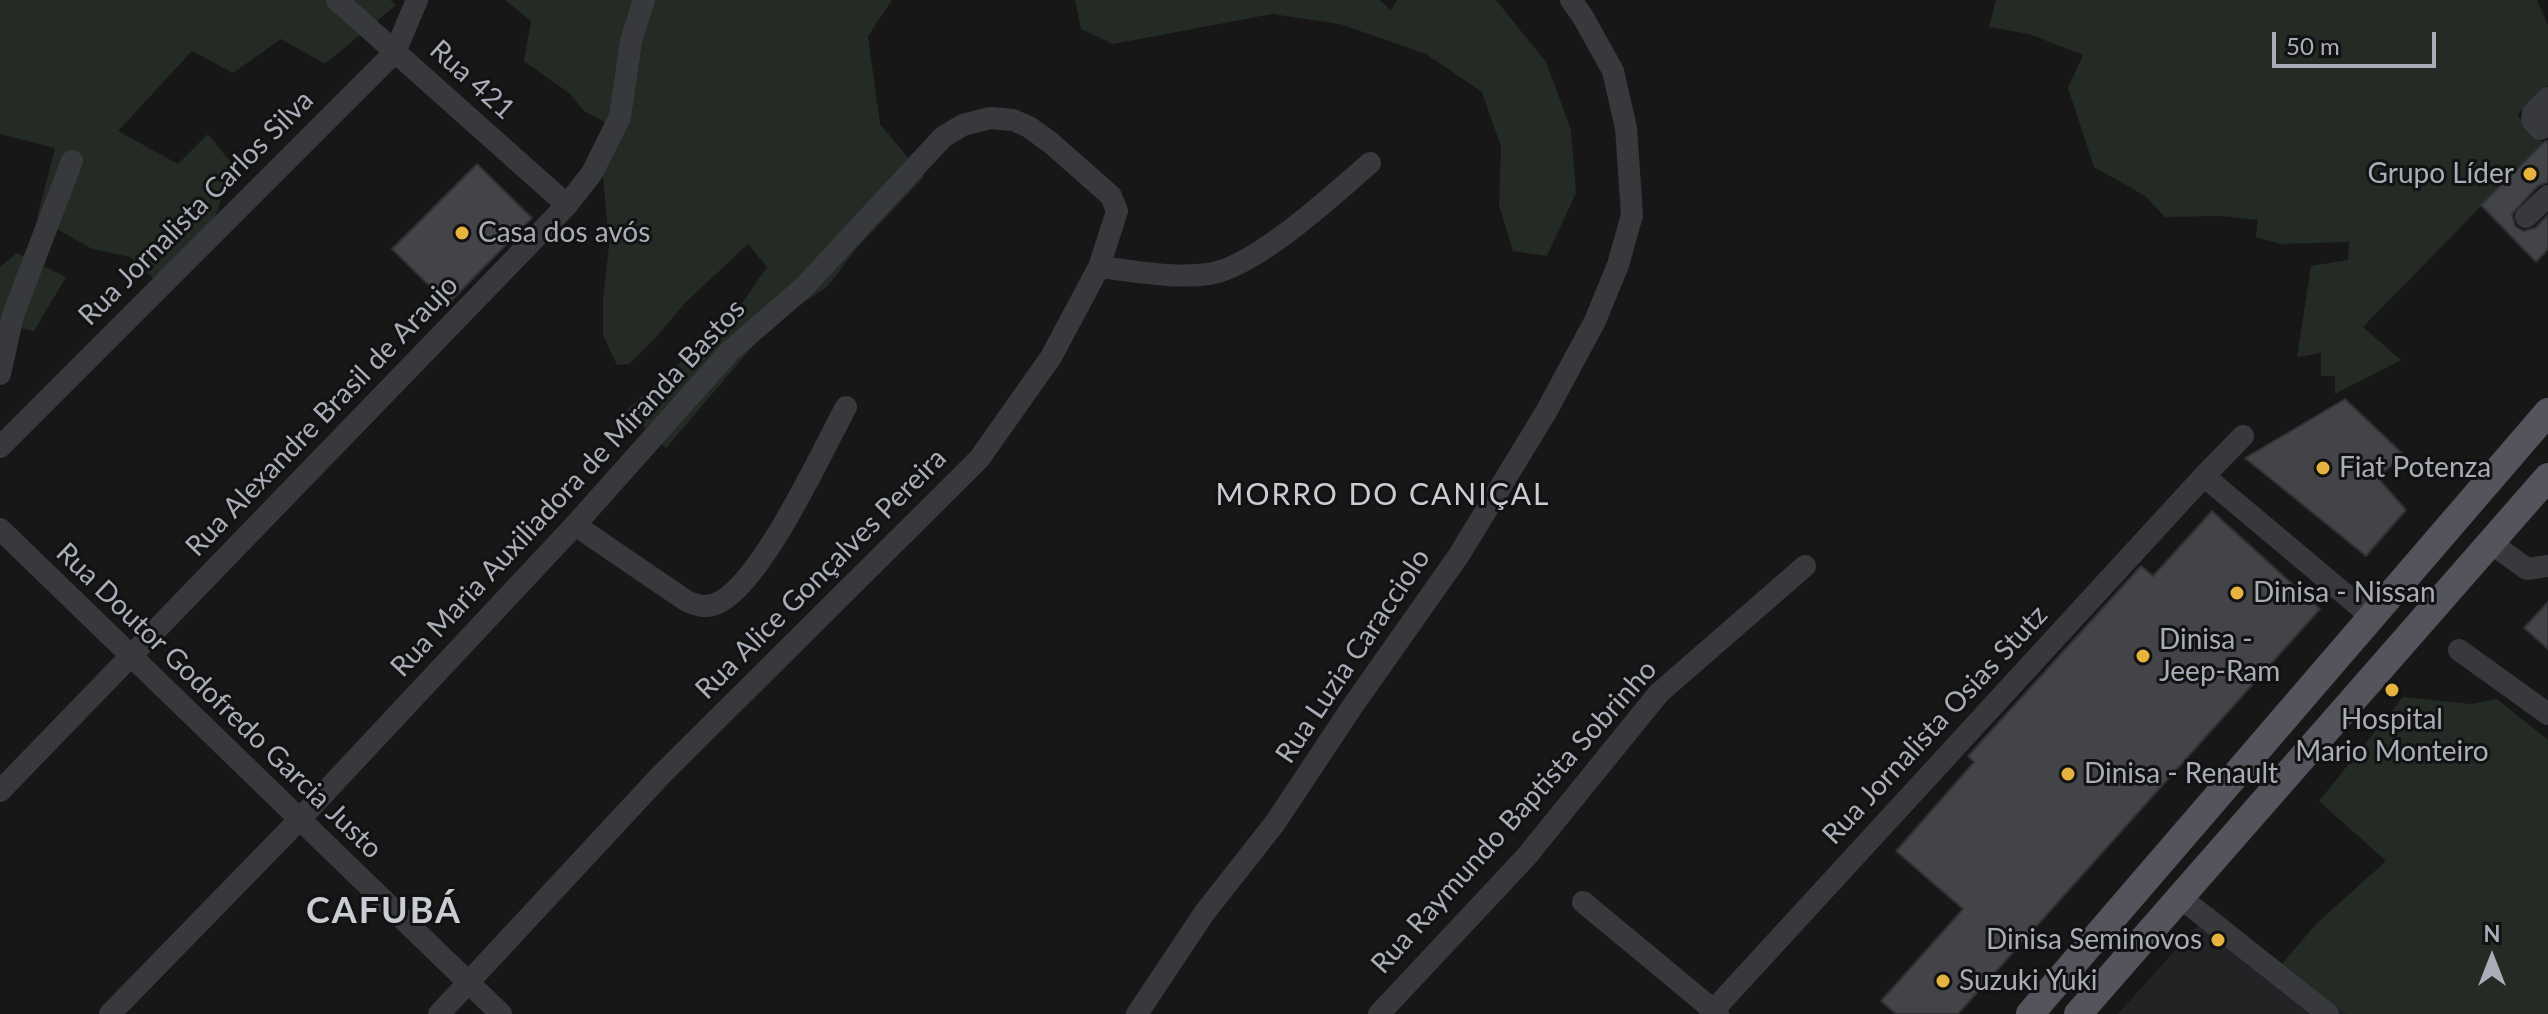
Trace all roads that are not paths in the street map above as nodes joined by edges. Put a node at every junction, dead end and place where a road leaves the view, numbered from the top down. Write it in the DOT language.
graph roads {
  1 [pos="337,0"];
  2 [pos="417,0"];
  3 [pos="644,0"];
  4 [pos="1571,0"];
  5 [pos="395,52"];
  6 [pos="2548,98"];
  7 [pos="2548,125"];
  8 [pos="72,161"];
  9 [pos="1370,163"];
  10 [pos="1079,165"];
  11 [pos="2548,196"];
  12 [pos="567,205"];
  13 [pos="2526,217"];
  14 [pos="1099,267"];
  15 [pos="0,374"];
  16 [pos="846,407"];
  17 [pos="2548,412"];
  18 [pos="2243,436"];
  19 [pos="0,447"];
  20 [pos="2204,476"];
  21 [pos="2548,477"];
  22 [pos="575,525"];
  23 [pos="0,529"];
  24 [pos="2491,543"];
  25 [pos="1805,566"];
  26 [pos="2548,566"];
  27 [pos="2372,617"];
  28 [pos="2459,650"];
  29 [pos="132,656"];
  30 [pos="2548,714"];
  31 [pos="0,791"];
  32 [pos="299,820"];
  33 [pos="2181,898"];
  34 [pos="1583,902"];
  35 [pos="468,984"];
  36 [pos="1714,1013"];
  37 [pos="110,1014"];
  38 [pos="439,1014"];
  39 [pos="501,1014"];
  40 [pos="1137,1014"];
  41 [pos="1379,1014"];
  42 [pos="2030,1014"];
  43 [pos="2078,1014"];
  44 [pos="2328,1014"];
  1 -- 5 [label="street, Rua 421"];
  2 -- 5 [label="street, Rua Jornalista Carlos Silva"];
  3 -- 12 [label="street, Rua Alexandre Brasil de Araujo"];
  4 -- 40 [label="street, Rua Luzia Caracciolo"];
  5 -- 12 [label="street, Rua 421"];
  5 -- 19 [label="street, Rua Jornalista Carlos Silva"];
  6 -- 7 [label="street"];
  8 -- 15 [label="street"];
  9 -- 14 [label="street"];
  10 -- 14 [label="street, Rua Alice Gonçalves Pereira"];
  10 -- 22 [label="street, Rua Maria Auxiliadora de Miranda Bastos"];
  11 -- 13 [label="street"];
  12 -- 29 [label="street, Rua Alexandre Brasil de Araujo"];
  14 -- 35 [label="street, Rua Alice Gonçalves Pereira"];
  16 -- 22 [label="street"];
  17 -- 27 [label="main road"];
  18 -- 20 [label="street, Rua Jornalista Osias Stutz"];
  20 -- 27 [label="street"];
  20 -- 36 [label="street, Rua Jornalista Osias Stutz"];
  21 -- 24 [label="main road"];
  22 -- 32 [label="street, Rua Maria Auxiliadora de Miranda Bastos"];
  23 -- 29 [label="street, Rua Doutor Godofredo Garcia Justo"];
  24 -- 26 [label="street"];
  24 -- 33 [label="main road"];
  25 -- 41 [label="street, Rua Raymundo Baptista Sobrinho"];
  27 -- 42 [label="main road"];
  28 -- 30 [label="street"];
  29 -- 31 [label="street, Rua Alexandre Brasil de Araujo"];
  29 -- 32 [label="street, Rua Doutor Godofredo Garcia Justo"];
  32 -- 35 [label="street, Rua Doutor Godofredo Garcia Justo"];
  32 -- 37 [label="street, Rua Maria Auxiliadora de Miranda Bastos"];
  33 -- 43 [label="main road"];
  33 -- 44 [label="street"];
  34 -- 36 [label="street"];
  35 -- 38 [label="street, Rua Alice Gonçalves Pereira"];
  35 -- 39 [label="street, Rua Doutor Godofredo Garcia Justo"];
}
